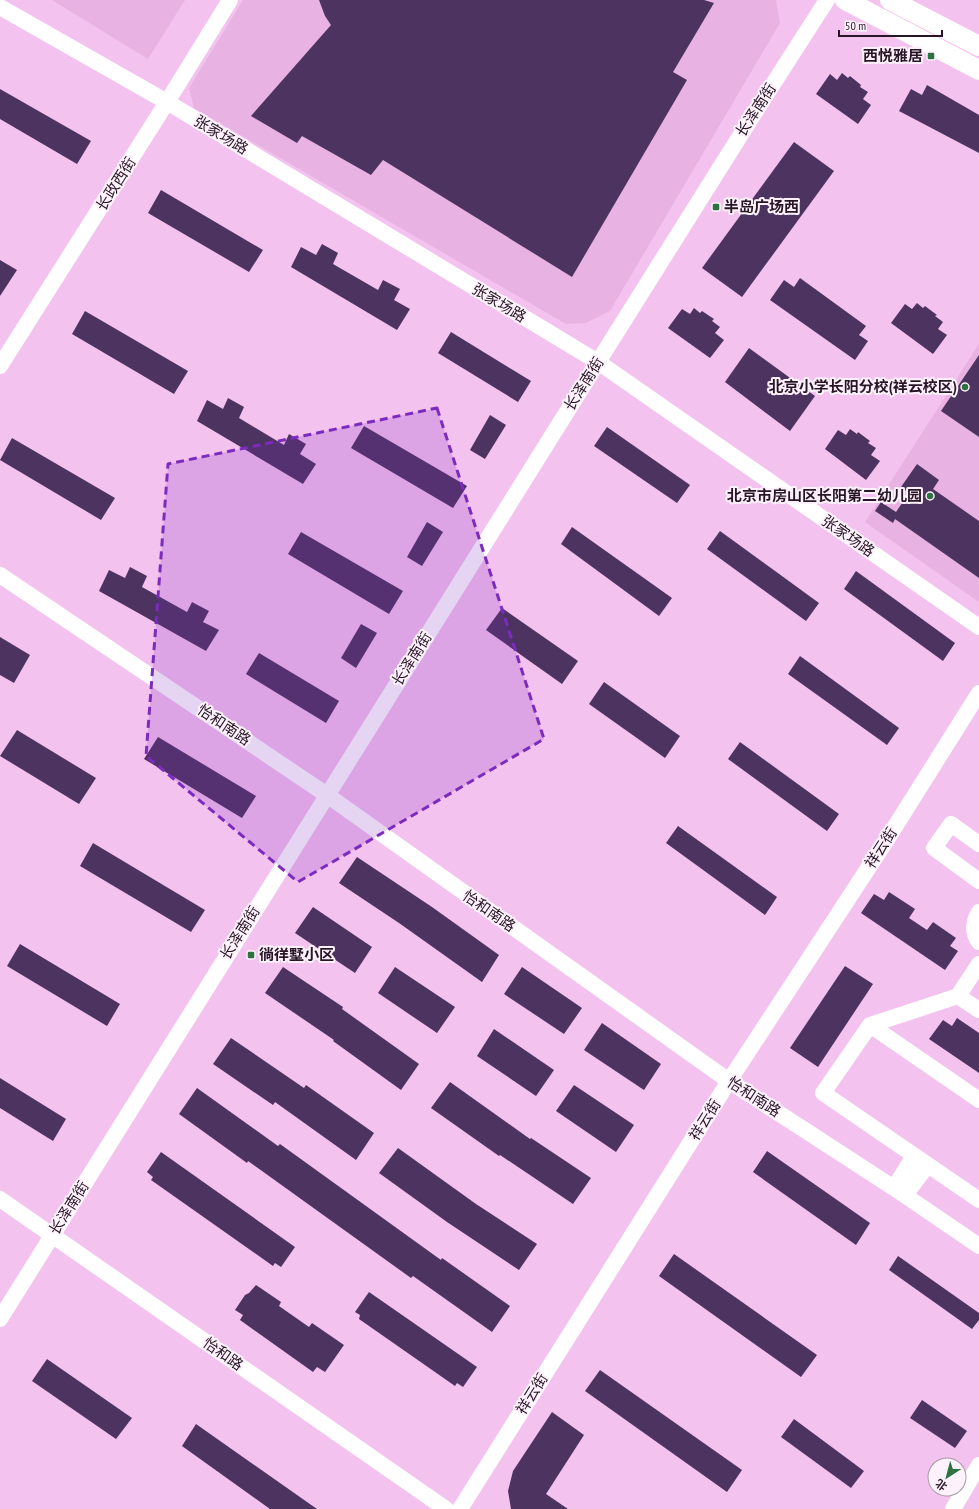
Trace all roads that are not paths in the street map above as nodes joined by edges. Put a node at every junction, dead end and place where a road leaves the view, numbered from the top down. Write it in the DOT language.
graph roads {
  1 [pos="230,0"];
  2 [pos="827,0"];
  3 [pos="845,0"];
  4 [pos="890,0"];
  5 [pos="0,7"];
  6 [pos="979,46"];
  7 [pos="979,70"];
  8 [pos="167,102"];
  9 [pos="598,362"];
  10 [pos="0,366"];
  11 [pos="0,574"];
  12 [pos="979,627"];
  13 [pos="979,693"];
  14 [pos="327,795"];
  15 [pos="979,844"];
  16 [pos="979,881"];
  17 [pos="979,912"];
  18 [pos="979,942"];
  19 [pos="979,964"];
  20 [pos="958,996"];
  21 [pos="979,1010"];
  22 [pos="870,1025"];
  23 [pos="729,1081"];
  24 [pos="979,1100"];
  25 [pos="914,1156"];
  26 [pos="928,1165"];
  27 [pos="900,1192"];
  28 [pos="0,1199"];
  29 [pos="979,1200"];
  30 [pos="52,1236"];
  31 [pos="979,1246"];
  32 [pos="0,1319"];
  33 [pos="979,1465"];
  34 [pos="446,1509"];
  35 [pos="460,1509"];
  36 [pos="953,1509"];
  1 -- 8 [label="street, 长政西街"];
  2 -- 9 [label="street, 长泽南街"];
  3 -- 7 [label="main road"];
  4 -- 6 [label="main road"];
  5 -- 8 [label="street, 张家场路"];
  8 -- 9 [label="street, 张家场路"];
  8 -- 10 [label="street, 长政西街"];
  9 -- 12 [label="street, 张家场路"];
  9 -- 14 [label="street, 长泽南街"];
  11 -- 14 [label="street, 怡和南路"];
  13 -- 23 [label="street, 祥云街"];
  14 -- 23 [label="street, 怡和南路"];
  14 -- 30 [label="street, 长泽南街"];
  15 -- 16 [label="street"];
  17 -- 18 [label="street"];
  19 -- 20 [label="street"];
  20 -- 21 [label="street"];
  20 -- 22 [label="street"];
  22 -- 24 [label="street"];
  22 -- 25 [label="street"];
  23 -- 27 [label="street, 怡和南路"];
  23 -- 35 [label="street, 祥云街"];
  25 -- 26 [label="street"];
  25 -- 27 [label="street"];
  26 -- 27 [label="street"];
  26 -- 29 [label="street"];
  27 -- 31 [label="street, 怡和南路"];
  28 -- 30 [label="street, 怡和路"];
  30 -- 32 [label="street, 长泽南街"];
  30 -- 34 [label="street, 怡和路"];
  33 -- 36 [label="street"];
}
